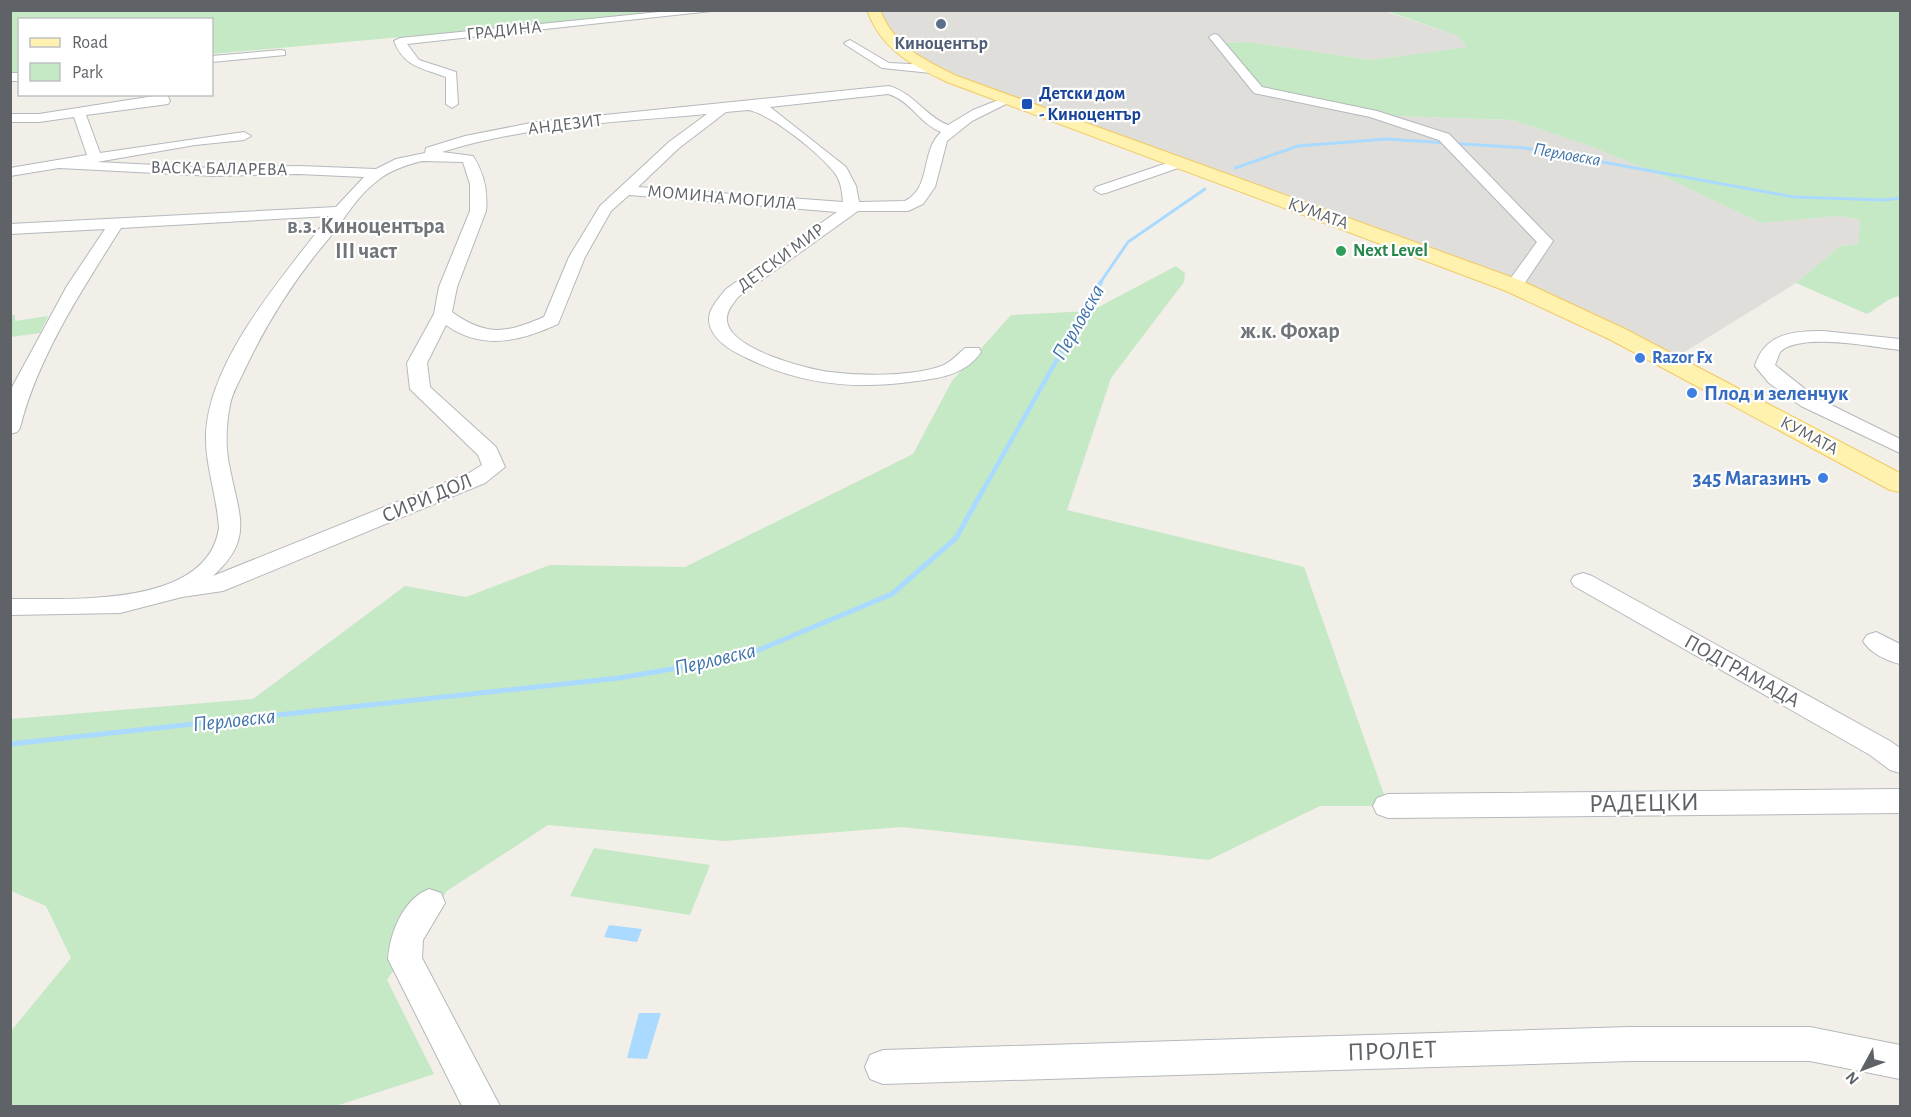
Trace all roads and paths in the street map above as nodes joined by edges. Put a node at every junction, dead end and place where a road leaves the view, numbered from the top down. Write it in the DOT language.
graph roads {
  1 [pos="716,10"];
  2 [pos="873,10"];
  3 [pos="1214,37"];
  4 [pos="850,43"];
  5 [pos="280,53"];
  6 [pos="213,59"];
  7 [pos="931,69"];
  8 [pos="162,96"];
  9 [pos="1006,100"];
  10 [pos="452,104"];
  11 [pos="748,106"];
  12 [pos="722,109"];
  13 [pos="79,113"];
  14 [pos="10,118"];
  15 [pos="948,130"];
  16 [pos="244,136"];
  17 [pos="94,157"];
  18 [pos="412,159"];
  19 [pos="1179,163"];
  20 [pos="60,164"];
  21 [pos="10,172"];
  22 [pos="379,173"];
  23 [pos="626,190"];
  24 [pos="1101,190"];
  25 [pos="855,206"];
  26 [pos="339,211"];
  27 [pos="116,223"];
  28 [pos="10,230"];
  29 [pos="1514,286"];
  30 [pos="443,314"];
  31 [pos="1900,344"];
  32 [pos="972,352"];
  33 [pos="10,428"];
  34 [pos="1900,447"];
  35 [pos="1900,484"];
  36 [pos="1583,581"];
  37 [pos="180,589"];
  38 [pos="10,607"];
  39 [pos="1876,641"];
  40 [pos="1900,655"];
  41 [pos="1900,762"];
  42 [pos="1900,801"];
  43 [pos="1388,806"];
  44 [pos="429,903"];
  45 [pos="1900,1062"];
  46 [pos="883,1067"];
  47 [pos="481,1107"];
  1 -- 10 [label="street, ГРАДИНА"];
  2 -- 7 [label="main road, КУМАТА"];
  3 -- 29 [label="street"];
  4 -- 7 [label="street"];
  5 -- 6 [label="street"];
  7 -- 9 [label="main road, КУМАТА"];
  8 -- 13 [label="street"];
  9 -- 15 [label="street"];
  9 -- 19 [label="main road, КУМАТА"];
  11 -- 12 [label="street, АНДЕЗИТ"];
  11 -- 15 [label="street"];
  11 -- 25 [label="street"];
  12 -- 18 [label="street, АНДЕЗИТ"];
  12 -- 23 [label="street"];
  13 -- 14 [label="street"];
  13 -- 17 [label="street"];
  15 -- 25 [label="street"];
  16 -- 17 [label="street"];
  17 -- 20 [label="street"];
  18 -- 22 [label="street, АНДЕЗИТ"];
  18 -- 30 [label="street"];
  19 -- 24 [label="street"];
  19 -- 29 [label="main road, КУМАТА"];
  20 -- 21 [label="street"];
  20 -- 22 [label="street, ВАСКА БАЛАРЕВА"];
  22 -- 26 [label="street"];
  23 -- 25 [label="street, МОМИНА МОГИЛА"];
  23 -- 30 [label="street"];
  25 -- 32 [label="street, ДЕТСКИ МИР"];
  26 -- 27 [label="street"];
  26 -- 37 [label="street"];
  27 -- 28 [label="street"];
  27 -- 33 [label="street"];
  29 -- 35 [label="main road, КУМАТА"];
  30 -- 37 [label="street, СИРИ ДОЛ"];
  31 -- 34 [label="street"];
  36 -- 41 [label="street, ПОДГРАМАДА"];
  37 -- 38 [label="street"];
  39 -- 40 [label="street"];
  42 -- 43 [label="street, РАДЕЦКИ"];
  44 -- 47 [label="street"];
  45 -- 46 [label="street, ПРОЛЕТ"];
}
